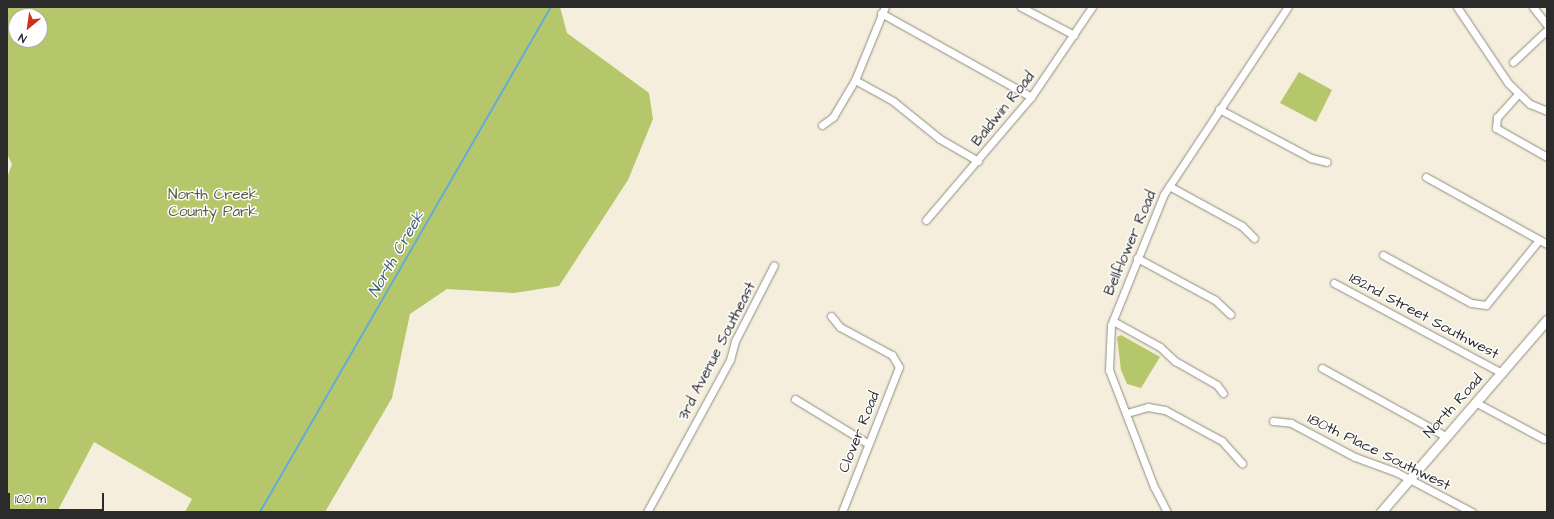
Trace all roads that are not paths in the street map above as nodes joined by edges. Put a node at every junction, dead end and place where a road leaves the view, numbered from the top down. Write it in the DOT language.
graph roads {
  1 [pos="1021,7"];
  2 [pos="1092,7"];
  3 [pos="1288,7"];
  4 [pos="1457,7"];
  5 [pos="1533,7"];
  6 [pos="883,10"];
  7 [pos="1547,25"];
  8 [pos="1547,30"];
  9 [pos="1074,35"];
  10 [pos="1513,62"];
  11 [pos="855,80"];
  12 [pos="1518,94"];
  13 [pos="1031,97"];
  14 [pos="1219,109"];
  15 [pos="1547,111"];
  16 [pos="822,125"];
  17 [pos="1547,157"];
  18 [pos="978,161"];
  19 [pos="1326,162"];
  20 [pos="1426,177"];
  21 [pos="1169,186"];
  22 [pos="926,220"];
  23 [pos="1254,238"];
  24 [pos="1539,240"];
  25 [pos="1547,244"];
  26 [pos="1383,255"];
  27 [pos="1137,258"];
  28 [pos="774,265"];
  29 [pos="1334,283"];
  30 [pos="1230,314"];
  31 [pos="831,316"];
  32 [pos="1547,320"];
  33 [pos="1113,321"];
  34 [pos="1322,368"];
  35 [pos="1502,373"];
  36 [pos="1223,393"];
  37 [pos="795,399"];
  38 [pos="1475,402"];
  39 [pos="1127,413"];
  40 [pos="1273,422"];
  41 [pos="1445,436"];
  42 [pos="1544,439"];
  43 [pos="867,443"];
  44 [pos="1242,463"];
  45 [pos="1407,478"];
  46 [pos="647,512"];
  47 [pos="842,512"];
  48 [pos="1167,512"];
  49 [pos="1380,512"];
  50 [pos="1472,512"];
  1 -- 9 [label="street"];
  2 -- 9 [label="street, Baldwin Road"];
  3 -- 14 [label="street, Bellflower Road"];
  4 -- 12 [label="street"];
  5 -- 7 [label="street"];
  6 -- 11 [label="street"];
  6 -- 13 [label="street"];
  8 -- 10 [label="street"];
  9 -- 13 [label="street, Baldwin Road"];
  11 -- 16 [label="street"];
  11 -- 18 [label="street"];
  12 -- 15 [label="street"];
  12 -- 17 [label="street"];
  13 -- 18 [label="street, Baldwin Road"];
  14 -- 19 [label="street"];
  14 -- 21 [label="street, Bellflower Road"];
  18 -- 22 [label="street, Baldwin Road"];
  20 -- 24 [label="street"];
  21 -- 23 [label="street"];
  21 -- 27 [label="street, Bellflower Road"];
  24 -- 25 [label="street"];
  24 -- 26 [label="street"];
  27 -- 30 [label="street"];
  27 -- 33 [label="street, Bellflower Road"];
  28 -- 46 [label="street, 3rd Avenue Southeast"];
  29 -- 35 [label="street, 182nd Street Southwest"];
  31 -- 43 [label="street, Clover Road"];
  32 -- 35 [label="street, North Road"];
  33 -- 36 [label="street"];
  33 -- 39 [label="street, Bellflower Road"];
  34 -- 41 [label="street"];
  35 -- 38 [label="street, North Road"];
  37 -- 43 [label="street"];
  38 -- 41 [label="street, North Road"];
  38 -- 42 [label="street"];
  39 -- 44 [label="street"];
  39 -- 48 [label="street, Bellflower Road"];
  40 -- 45 [label="street, 180th Place Southwest"];
  41 -- 45 [label="street, North Road"];
  43 -- 47 [label="street, Clover Road"];
  45 -- 49 [label="street, North Road"];
  45 -- 50 [label="street, 180th Place Southwest"];
}
